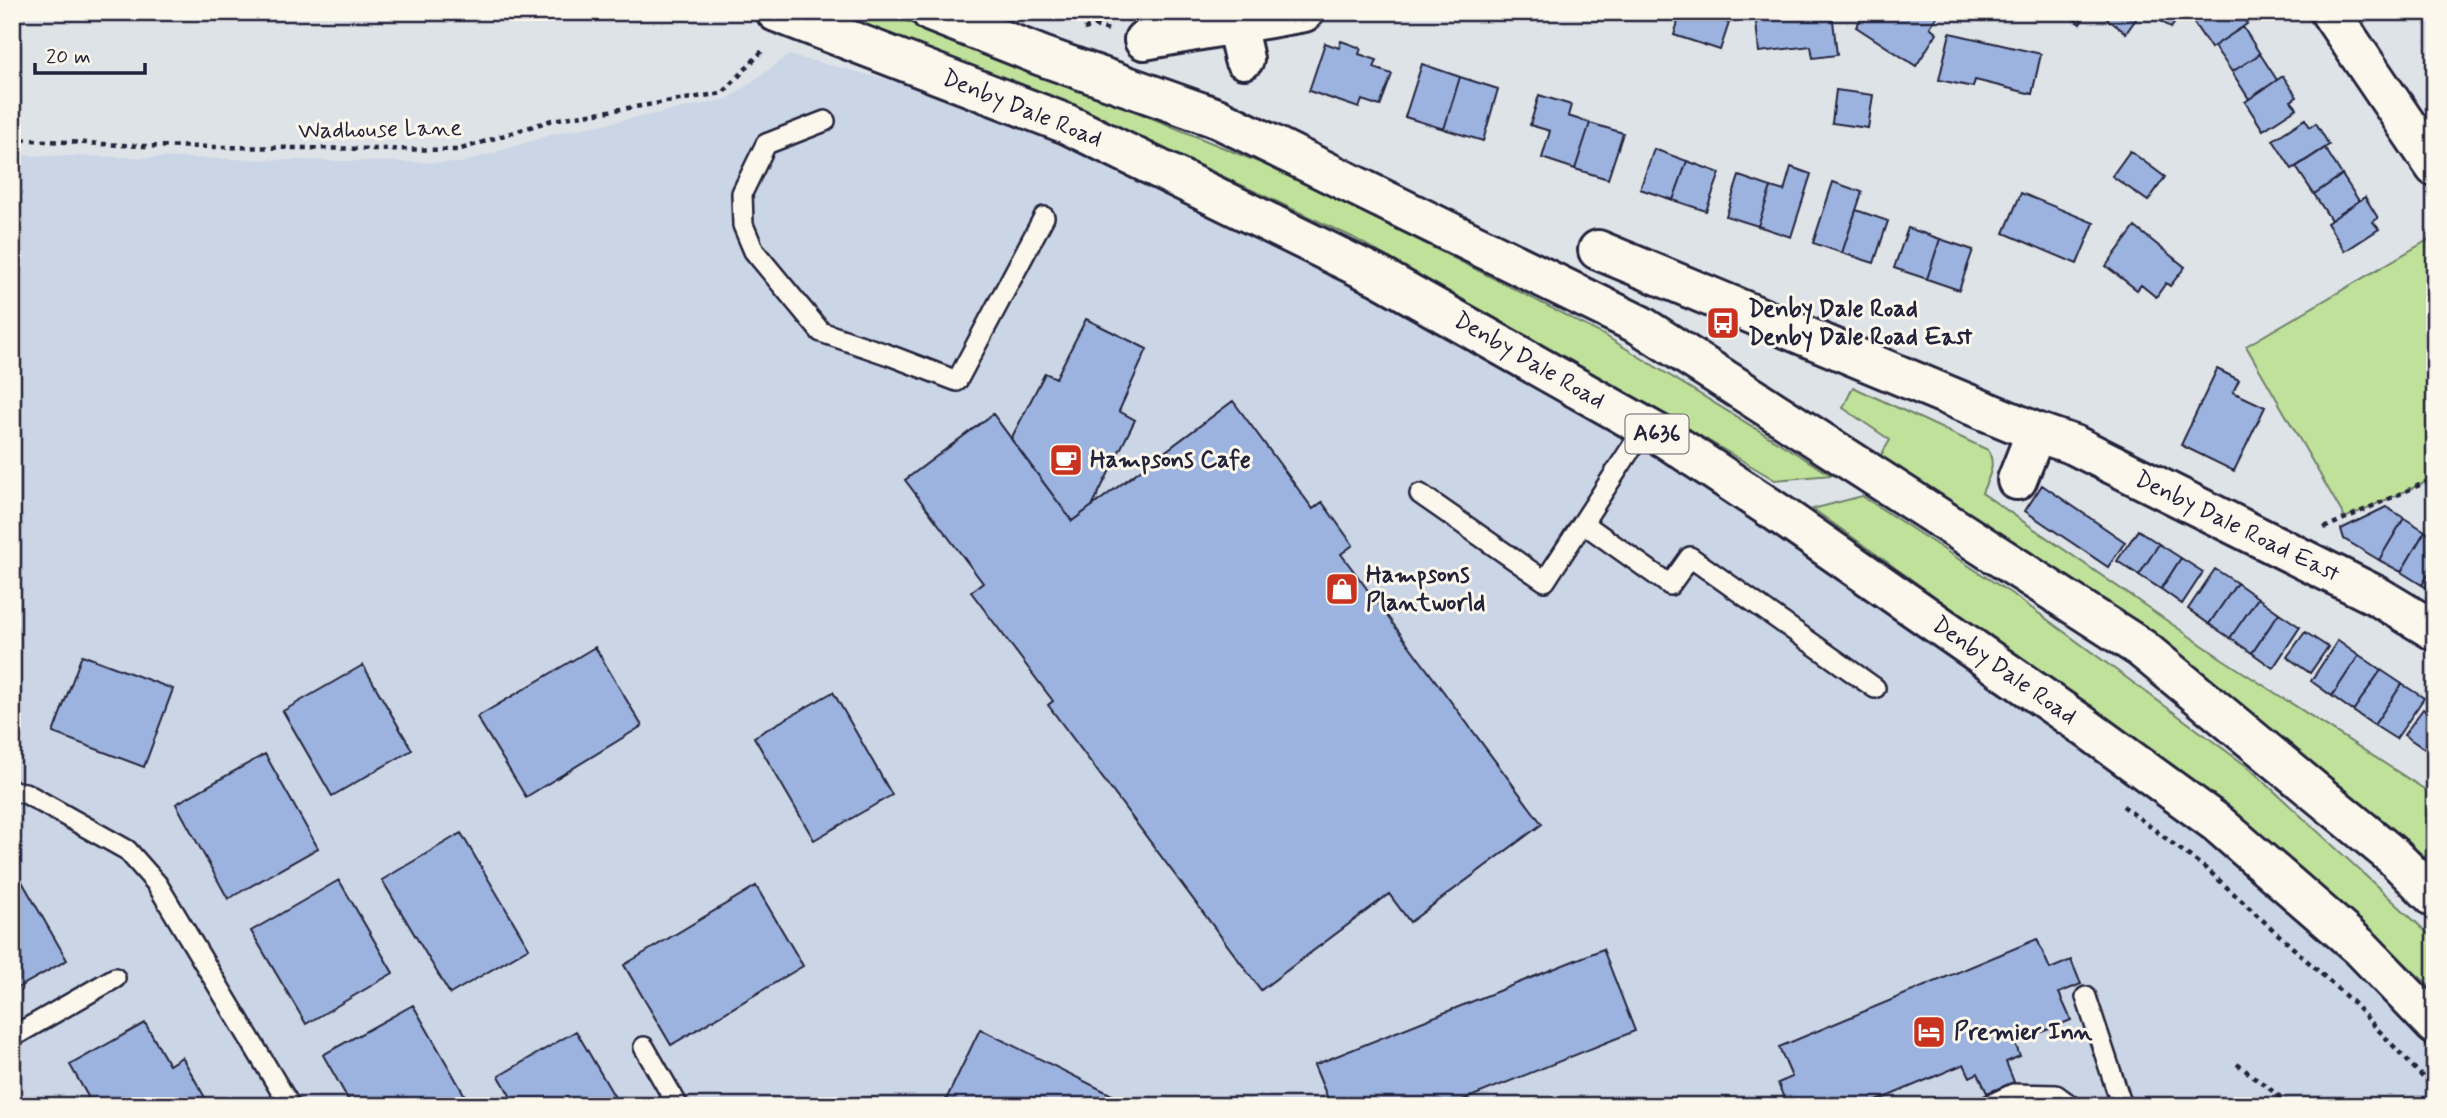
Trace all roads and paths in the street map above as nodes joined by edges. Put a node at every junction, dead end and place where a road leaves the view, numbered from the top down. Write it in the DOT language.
graph roads {
  1 [pos="930,12"];
  2 [pos="1304,12"];
  3 [pos="2330,12"];
  4 [pos="784,15"];
  5 [pos="1144,40"];
  6 [pos="825,121"];
  7 [pos="12,139"];
  8 [pos="2435,167"];
  9 [pos="1044,217"];
  10 [pos="1598,250"];
  11 [pos="1645,427"];
  12 [pos="2036,432"];
  13 [pos="2435,478"];
  14 [pos="2017,481"];
  15 [pos="1420,494"];
  16 [pos="1583,523"];
  17 [pos="2278,548"];
  18 [pos="2435,631"];
  19 [pos="1875,688"];
  20 [pos="12,791"];
  21 [pos="2113,797"];
  22 [pos="2435,898"];
  23 [pos="115,978"];
  24 [pos="2086,997"];
  25 [pos="2435,1025"];
  26 [pos="12,1037"];
  27 [pos="644,1047"];
  28 [pos="2237,1064"];
  29 [pos="2435,1090"];
  30 [pos="290,1106"];
  31 [pos="678,1106"];
  32 [pos="1988,1106"];
  33 [pos="2071,1106"];
  34 [pos="2122,1106"];
  35 [pos="2289,1106"];
  1 -- 22 [label="main road"];
  2 -- 5 [label="main road"];
  3 -- 8 [label="main road"];
  4 -- 7 [label="path, Wadhouse Lane"];
  4 -- 11 [label="main road, Denby Dale Road / A636"];
  6 -- 9 [label="lane"];
  10 -- 12 [label="main road, Denby Dale Road East"];
  11 -- 16 [label="lane"];
  11 -- 25 [label="main road, Denby Dale Road / A636"];
  12 -- 14 [label="main road"];
  12 -- 17 [label="main road, Denby Dale Road East"];
  13 -- 17 [label="path"];
  15 -- 16 [label="lane"];
  16 -- 19 [label="lane"];
  17 -- 18 [label="main road, Denby Dale Road East"];
  20 -- 30 [label="lane"];
  21 -- 29 [label="path"];
  23 -- 26 [label="lane"];
  24 -- 34 [label="lane"];
  27 -- 31 [label="lane"];
  28 -- 35 [label="path"];
  32 -- 33 [label="lane"];
}
